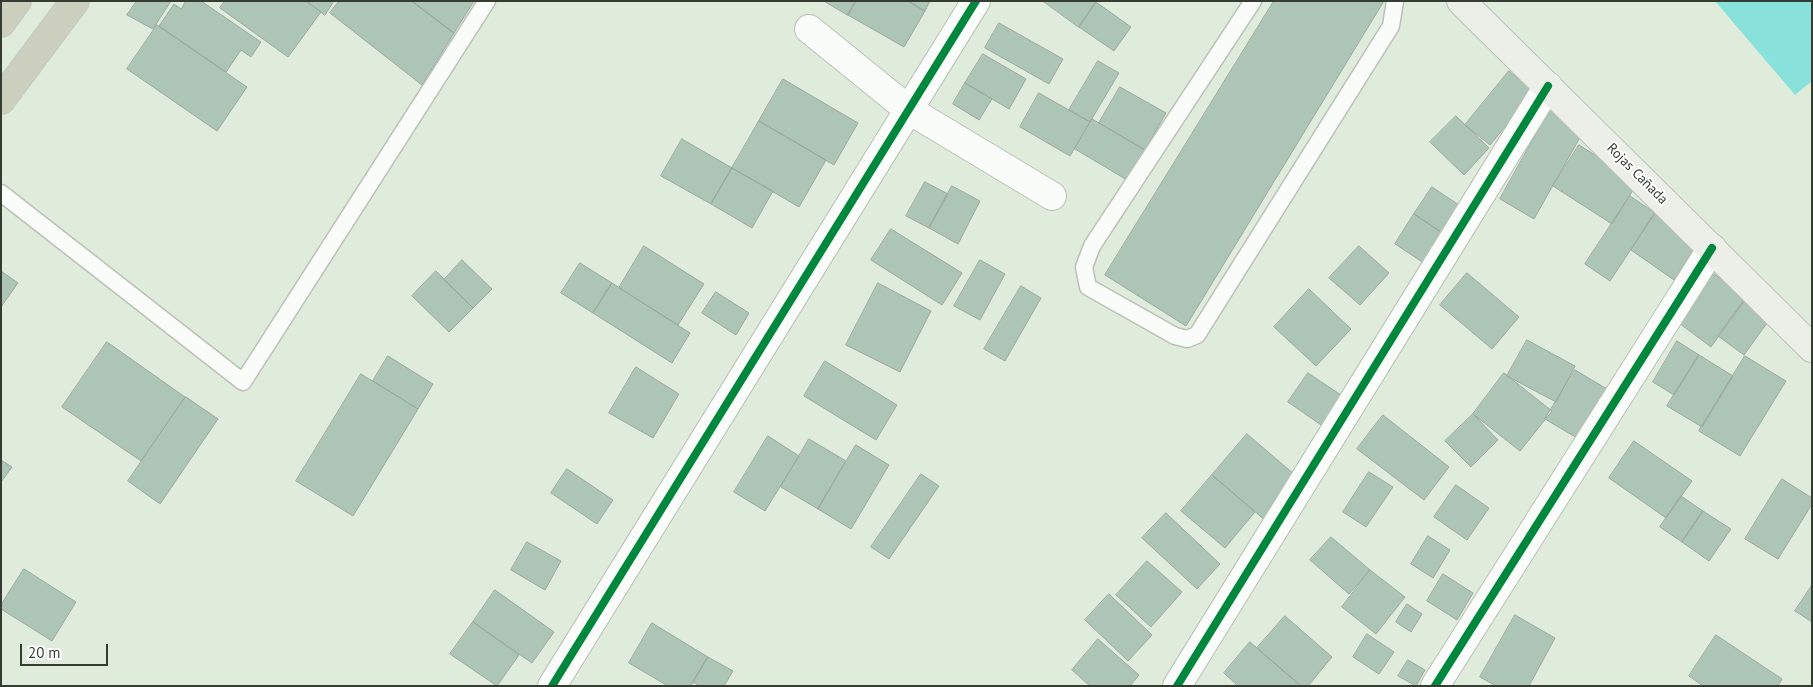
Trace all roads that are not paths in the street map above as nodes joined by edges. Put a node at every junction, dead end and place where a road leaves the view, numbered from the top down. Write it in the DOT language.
graph roads {
  1 [pos="17,1"];
  2 [pos="75,1"];
  3 [pos="487,1"];
  4 [pos="976,1"];
  5 [pos="1253,1"];
  6 [pos="1395,1"];
  7 [pos="1461,1"];
  8 [pos="1,23"];
  9 [pos="809,29"];
  10 [pos="1548,86"];
  11 [pos="1,100"];
  12 [pos="909,110"];
  13 [pos="1,193"];
  14 [pos="1052,196"];
  15 [pos="1712,248"];
  16 [pos="1812,348"];
  17 [pos="552,686"];
  18 [pos="1177,686"];
  19 [pos="1435,686"];
  1 -- 8 [label="highway"];
  2 -- 11 [label="highway"];
  3 -- 13 [label="lane"];
  4 -- 12 [label="street"];
  5 -- 6 [label="lane"];
  7 -- 10 [label="main road, Rojas Cañada"];
  9 -- 12 [label="street"];
  10 -- 15 [label="main road, Rojas Cañada"];
  10 -- 18 [label="street"];
  12 -- 14 [label="street"];
  12 -- 17 [label="street"];
  15 -- 16 [label="main road, Rojas Cañada"];
  15 -- 19 [label="street"];
}
